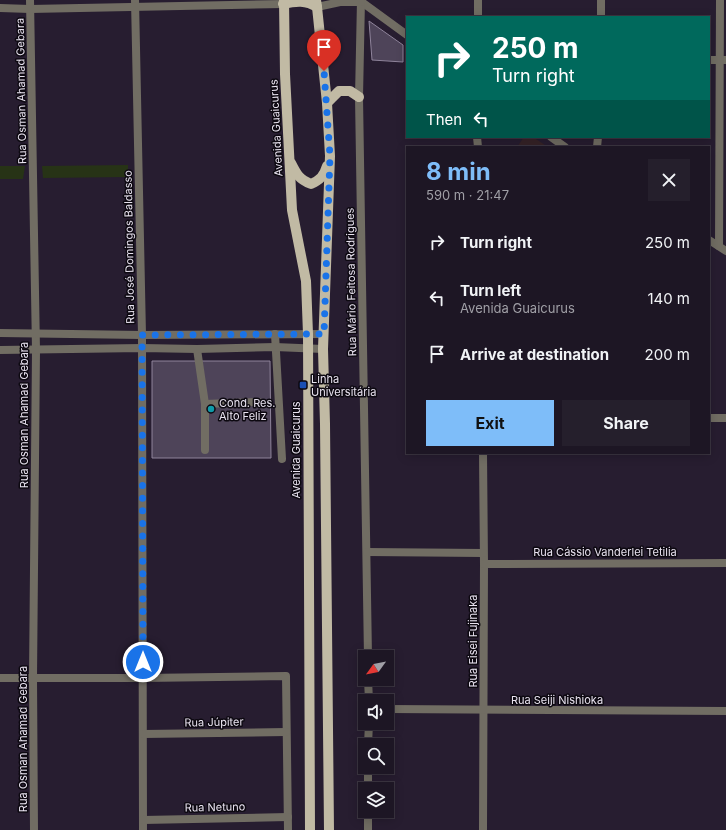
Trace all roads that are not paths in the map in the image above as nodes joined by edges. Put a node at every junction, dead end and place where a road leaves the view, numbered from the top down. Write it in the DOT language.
graph roads {
  1 [pos="30,0"];
  2 [pos="478,0"];
  3 [pos="601,0"];
  4 [pos="720,0"];
  5 [pos="360,1"];
  6 [pos="284,2"];
  7 [pos="135,3"];
  8 [pos="316,3"];
  9 [pos="0,8"];
  10 [pos="30,9"];
  11 [pos="478,16"];
  12 [pos="602,16"];
  13 [pos="406,34"];
  14 [pos="710,60"];
  15 [pos="723,60"];
  16 [pos="359,97"];
  17 [pos="326,103"];
  18 [pos="552,138"];
  19 [pos="564,146"];
  20 [pos="330,156"];
  21 [pos="289,160"];
  22 [pos="710,241"];
  23 [pos="723,249"];
  24 [pos="0,333"];
  25 [pos="36,333"];
  26 [pos="275,334"];
  27 [pos="308,334"];
  28 [pos="324,334"];
  29 [pos="142,335"];
  30 [pos="276,347"];
  31 [pos="142,348"];
  32 [pos="197,349"];
  33 [pos="308,349"];
  34 [pos="323,349"];
  35 [pos="0,350"];
  36 [pos="36,350"];
  37 [pos="259,402"];
  38 [pos="206,404"];
  39 [pos="710,418"];
  40 [pos="726,418"];
  41 [pos="205,450"];
  42 [pos="483,454"];
  43 [pos="282,459"];
  44 [pos="367,552"];
  45 [pos="483,553"];
  46 [pos="726,563"];
  47 [pos="484,564"];
  48 [pos="368,650"];
  49 [pos="0,678"];
  50 [pos="33,678"];
  51 [pos="143,678"];
  52 [pos="394,709"];
  53 [pos="484,710"];
  54 [pos="726,711"];
  55 [pos="286,732"];
  56 [pos="143,734"];
  57 [pos="288,817"];
  58 [pos="368,818"];
  59 [pos="143,820"];
  60 [pos="34,830"];
  61 [pos="143,830"];
  62 [pos="288,830"];
  63 [pos="310,830"];
  64 [pos="329,830"];
  65 [pos="368,830"];
  66 [pos="483,830"];
  1 -- 10 [label="street, Rua Osman Ahamad Gebara"];
  2 -- 11 [label="street"];
  3 -- 12 [label="street"];
  4 -- 15 [label="street"];
  5 -- 8 [label="street"];
  5 -- 13 [label="street"];
  5 -- 16 [label="street, Rua Mário Feitosa Rodrigues"];
  6 -- 7 [label="street"];
  6 -- 8 [label="main road"];
  6 -- 21 [label="main road, Avenida Guaicurus"];
  7 -- 10 [label="street"];
  7 -- 29 [label="street, Rua José Domingos Baldasso"];
  8 -- 17 [label="main road"];
  9 -- 10 [label="street"];
  10 -- 25 [label="street, Rua Osman Ahamad Gebara"];
  14 -- 15 [label="street"];
  15 -- 23 [label="street"];
  16 -- 17 [label="main road"];
  16 -- 44 [label="street, Rua Mário Feitosa Rodrigues"];
  17 -- 20 [label="main road"];
  18 -- 19 [label="street"];
  20 -- 21 [label="main road"];
  20 -- 28 [label="main road"];
  21 -- 27 [label="main road, Avenida Guaicurus"];
  22 -- 23 [label="street"];
  24 -- 25 [label="street"];
  25 -- 29 [label="street"];
  25 -- 36 [label="street, Rua Osman Ahamad Gebara"];
  26 -- 27 [label="street"];
  26 -- 29 [label="street"];
  26 -- 30 [label="street"];
  27 -- 28 [label="street"];
  27 -- 33 [label="main road, Avenida Guaicurus"];
  28 -- 34 [label="main road"];
  29 -- 31 [label="street, Rua José Domingos Baldasso"];
  30 -- 32 [label="street"];
  30 -- 33 [label="street"];
  30 -- 43 [label="street"];
  31 -- 32 [label="street"];
  31 -- 36 [label="street"];
  31 -- 51 [label="street, Rua José Domingos Baldasso"];
  32 -- 38 [label="street"];
  33 -- 34 [label="street"];
  33 -- 63 [label="main road, Avenida Guaicurus"];
  34 -- 64 [label="main road"];
  35 -- 36 [label="street"];
  36 -- 50 [label="street, Rua Osman Ahamad Gebara"];
  37 -- 38 [label="street"];
  38 -- 41 [label="street"];
  39 -- 40 [label="street"];
  42 -- 45 [label="street, Rua Eisei Fujinaka"];
  44 -- 45 [label="street"];
  44 -- 48 [label="street, Rua Mário Feitosa Rodrigues"];
  45 -- 47 [label="street, Rua Eisei Fujinaka"];
  46 -- 47 [label="street, Rua Cássio Vanderlei Tetilia"];
  47 -- 53 [label="street, Rua Eisei Fujinaka"];
  49 -- 50 [label="street"];
  50 -- 51 [label="street"];
  50 -- 60 [label="street, Rua Osman Ahamad Gebara"];
  51 -- 55 [label="street"];
  51 -- 56 [label="street, Rua José Domingos Baldasso"];
  52 -- 53 [label="street, Rua Seiji Nishioka"];
  53 -- 54 [label="street, Rua Seiji Nishioka"];
  53 -- 66 [label="street, Rua Eisei Fujinaka"];
  55 -- 56 [label="street, Rua Júpiter"];
  55 -- 57 [label="street"];
  56 -- 59 [label="street, Rua José Domingos Baldasso"];
  57 -- 59 [label="street, Rua Netuno"];
  57 -- 62 [label="street"];
  58 -- 65 [label="street"];
  59 -- 61 [label="street, Rua José Domingos Baldasso"];
}
